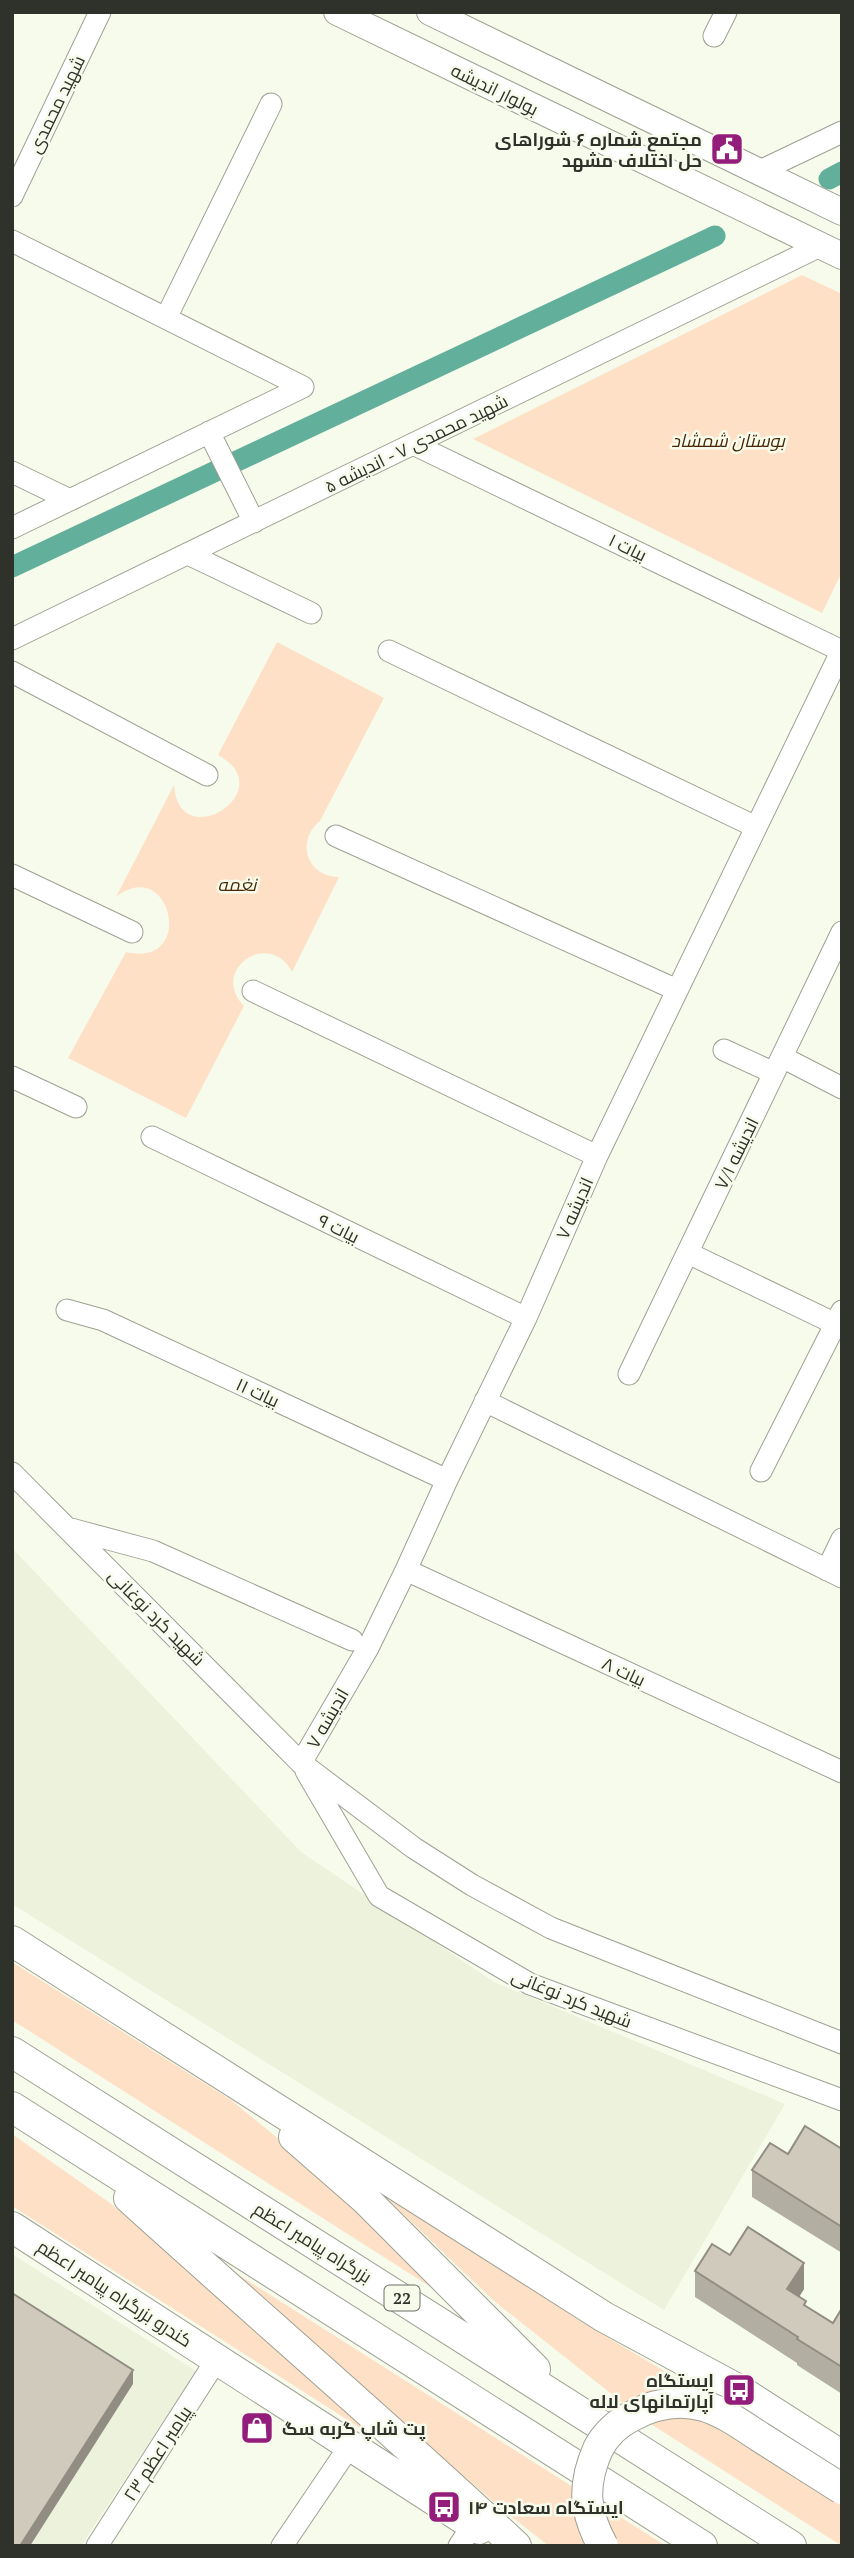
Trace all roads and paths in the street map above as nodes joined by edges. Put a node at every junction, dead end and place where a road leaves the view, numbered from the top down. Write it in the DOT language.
graph roads {
  1 [pos="100,12"];
  2 [pos="337,12"];
  3 [pos="430,12"];
  4 [pos="726,12"];
  5 [pos="714,36"];
  6 [pos="271,104"];
  7 [pos="842,132"];
  8 [pos="760,171"];
  9 [pos="12,196"];
  10 [pos="842,212"];
  11 [pos="12,241"];
  12 [pos="831,251"];
  13 [pos="166,318"];
  14 [pos="209,432"];
  15 [pos="414,444"];
  16 [pos="12,472"];
  17 [pos="70,500"];
  18 [pos="254,522"];
  19 [pos="12,528"];
  20 [pos="188,554"];
  21 [pos="311,613"];
  22 [pos="12,639"];
  23 [pos="389,651"];
  24 [pos="842,651"];
  25 [pos="12,672"];
  26 [pos="206,775"];
  27 [pos="756,827"];
  28 [pos="336,836"];
  29 [pos="12,874"];
  30 [pos="132,932"];
  31 [pos="842,932"];
  32 [pos="677,990"];
  33 [pos="253,991"];
  34 [pos="724,1049"];
  35 [pos="778,1065"];
  36 [pos="12,1077"];
  37 [pos="842,1088"];
  38 [pos="76,1107"];
  39 [pos="152,1137"];
  40 [pos="597,1156"];
  41 [pos="688,1253"];
  42 [pos="67,1310"];
  43 [pos="526,1318"];
  44 [pos="840,1321"];
  45 [pos="629,1374"];
  46 [pos="485,1401"];
  47 [pos="761,1471"];
  48 [pos="12,1474"];
  49 [pos="447,1480"];
  50 [pos="70,1529"];
  51 [pos="842,1539"];
  52 [pos="406,1570"];
  53 [pos="834,1573"];
  54 [pos="352,1640"];
  55 [pos="301,1763"];
  56 [pos="842,1772"];
  57 [pos="12,1941"];
  58 [pos="842,2043"];
  59 [pos="12,2052"];
  60 [pos="223,2073"];
  61 [pos="842,2101"];
  62 [pos="12,2107"];
  63 [pos="67,2142"];
  64 [pos="12,2227"];
  65 [pos="217,2359"];
  66 [pos="575,2409"];
  67 [pos="349,2447"];
  68 [pos="842,2456"];
  69 [pos="842,2489"];
  70 [pos="466,2536"];
  71 [pos="97,2546"];
  72 [pos="282,2546"];
  73 [pos="510,2546"];
  74 [pos="516,2546"];
  75 [pos="603,2546"];
  76 [pos="702,2546"];
  77 [pos="790,2546"];
  1 -- 9 [label="street, شهید محمدی"];
  2 -- 12 [label="main road, بولوار اندیشه"];
  3 -- 8 [label="main road"];
  4 -- 5 [label="street"];
  6 -- 13 [label="street"];
  7 -- 8 [label="street"];
  8 -- 10 [label="main road"];
  11 -- 13 [label="street"];
  12 -- 15 [label="street, شهید محمدی ۷ - اندیشه ۵"];
  13 -- 14 [label="street"];
  14 -- 17 [label="street"];
  14 -- 18 [label="street"];
  15 -- 18 [label="street, شهید محمدی ۷ - اندیشه ۵"];
  15 -- 24 [label="street, بیات ۱"];
  16 -- 17 [label="street"];
  17 -- 19 [label="street"];
  18 -- 20 [label="street, شهید محمدی ۷ - اندیشه ۵"];
  20 -- 21 [label="street"];
  20 -- 22 [label="street, شهید محمدی ۷ - اندیشه ۵"];
  23 -- 27 [label="street"];
  24 -- 27 [label="street, اندیشه ۷"];
  25 -- 26 [label="street"];
  27 -- 32 [label="street, اندیشه ۷"];
  28 -- 32 [label="street"];
  29 -- 30 [label="street"];
  31 -- 35 [label="street, اندیشه ۷/۱"];
  32 -- 40 [label="street, اندیشه ۷"];
  33 -- 40 [label="street"];
  34 -- 35 [label="street"];
  35 -- 37 [label="street"];
  35 -- 41 [label="street, اندیشه ۷/۱"];
  36 -- 38 [label="street"];
  39 -- 43 [label="street, بیات ۹"];
  40 -- 43 [label="street, اندیشه ۷"];
  41 -- 44 [label="street"];
  41 -- 45 [label="street, اندیشه ۷/۱"];
  42 -- 49 [label="street, بیات ۱۱"];
  43 -- 46 [label="street, اندیشه ۷"];
  44 -- 47 [label="street"];
  46 -- 49 [label="street, اندیشه ۷"];
  46 -- 53 [label="street"];
  48 -- 50 [label="street, شهید کرد نوغانی"];
  49 -- 52 [label="street, اندیشه ۷"];
  50 -- 54 [label="street"];
  50 -- 55 [label="street, شهید کرد نوغانی"];
  51 -- 53 [label="street"];
  52 -- 55 [label="street, اندیشه ۷"];
  52 -- 56 [label="street, بیات ۸"];
  55 -- 58 [label="street, شهید کرد نوغانی"];
  55 -- 61 [label="street, شهید کرد نوغانی"];
  57 -- 60 [label="highway"];
  59 -- 66 [label="highway, بزرگراه پیامبر اعظم / 22"];
  60 -- 66 [label="highway"];
  60 -- 68 [label="highway"];
  62 -- 63 [label="highway"];
  63 -- 74 [label="highway"];
  63 -- 76 [label="highway"];
  64 -- 65 [label="highway, کندرو بزرگراه پیامبر اعظم"];
  65 -- 67 [label="highway, کندرو بزرگراه پیامبر اعظم"];
  65 -- 71 [label="street, پیامبر اعظم ۲۳"];
  66 -- 77 [label="highway, بزرگراه پیامبر اعظم / 22"];
  67 -- 70 [label="highway, کندرو بزرگراه پیامبر اعظم"];
  67 -- 72 [label="street"];
  69 -- 75 [label="highway, bridge"];
  70 -- 73 [label="highway, کندرو بزرگراه پیامبر اعظم"];
}
